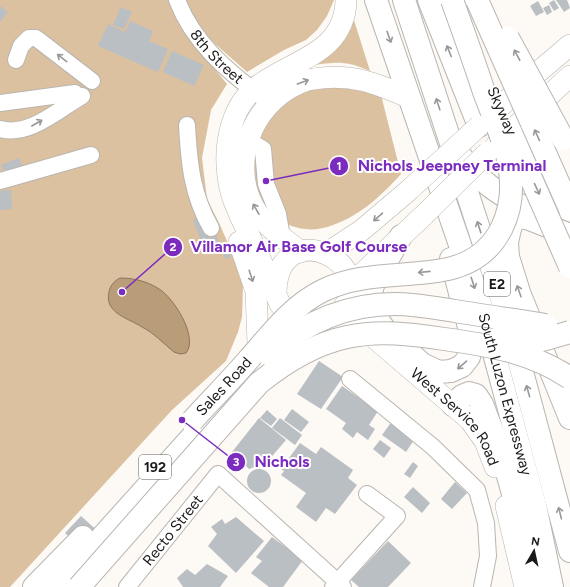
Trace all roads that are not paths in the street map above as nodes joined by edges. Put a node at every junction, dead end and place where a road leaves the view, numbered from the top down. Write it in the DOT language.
graph roads {
  1 [pos="177,0"];
  2 [pos="346,0"];
  3 [pos="376,0"];
  4 [pos="404,0"];
  5 [pos="429,0"];
  6 [pos="453,0"];
  7 [pos="477,0"];
  8 [pos="489,0"];
  9 [pos="570,45"];
  10 [pos="16,60"];
  11 [pos="569,77"];
  12 [pos="92,81"];
  13 [pos="253,90"];
  14 [pos="410,98"];
  15 [pos="270,102"];
  16 [pos="0,103"];
  17 [pos="187,125"];
  18 [pos="479,126"];
  19 [pos="0,130"];
  20 [pos="239,134"];
  21 [pos="450,140"];
  22 [pos="570,152"];
  23 [pos="91,155"];
  24 [pos="226,160"];
  25 [pos="0,181"];
  26 [pos="570,209"];
  27 [pos="452,220"];
  28 [pos="211,228"];
  29 [pos="570,234"];
  30 [pos="401,236"];
  31 [pos="301,252"];
  32 [pos="326,253"];
  33 [pos="570,267"];
  34 [pos="349,291"];
  35 [pos="278,299"];
  36 [pos="329,319"];
  37 [pos="570,331"];
  38 [pos="377,332"];
  39 [pos="258,343"];
  40 [pos="276,364"];
  41 [pos="570,378"];
  42 [pos="350,379"];
  43 [pos="453,405"];
  44 [pos="570,418"];
  45 [pos="539,429"];
  46 [pos="570,493"];
  47 [pos="368,494"];
  48 [pos="570,551"];
  49 [pos="338,586"];
  50 [pos="34,587"];
  51 [pos="46,587"];
  52 [pos="57,587"];
  53 [pos="69,587"];
  54 [pos="78,587"];
  55 [pos="127,587"];
  56 [pos="482,587"];
  57 [pos="525,587"];
  58 [pos="538,587"];
  59 [pos="552,587"];
  1 -- 13 [label="street, 8th Street"];
  2 -- 13 [label="main road"];
  3 -- 14 [label="highway, South Luzon Expressway / E2, one-way"];
  21 -- 4 [label="highway, South Luzon Expressway / E2, one-way"];
  18 -- 5 [label="highway, one-way"];
  6 -- 33 [label="highway, Skyway, one-way, bridge"];
  6 -- 50 [label="highway, one-way, bridge"];
  26 -- 7 [label="highway, Skyway, one-way, bridge"];
  22 -- 8 [label="highway, one-way, bridge"];
  9 -- 18 [label="main road, bridge"];
  12 -- 10 [label="street, one-way"];
  11 -- 30 [label="main road, bridge"];
  13 -- 15 [label="street, 8th Street"];
  13 -- 20 [label="main road"];
  15 -- 14 [label="main road, one-way"];
  14 -- 27 [label="highway, South Luzon Expressway / E2"];
  15 -- 20 [label="main road"];
  19 -- 16 [label="street, one-way"];
  17 -- 28 [label="street"];
  18 -- 32 [label="main road, one-way, bridge"];
  20 -- 24 [label="main road"];
  31 -- 20 [label="main road, one-way"];
  21 -- 29 [label="highway"];
  45 -- 21 [label="highway, South Luzon Expressway / E2, one-way"];
  23 -- 25 [label="street"];
  24 -- 35 [label="main road"];
  24 -- 39 [label="main road, one-way"];
  27 -- 38 [label="highway, one-way"];
  27 -- 59 [label="highway, South Luzon Expressway / E2, one-way"];
  44 -- 29 [label="highway, one-way"];
  30 -- 34 [label="main road"];
  30 -- 38 [label="highway"];
  31 -- 32 [label="main road"];
  31 -- 35 [label="main road, 192"];
  32 -- 34 [label="main road"];
  34 -- 36 [label="main road, 192"];
  34 -- 38 [label="main road, West Service Road"];
  35 -- 36 [label="main road"];
  35 -- 39 [label="main road, Sales Road / 192"];
  36 -- 38 [label="main road, West Service Road"];
  36 -- 40 [label="main road, Sales Road / 192"];
  37 -- 52 [label="highway, bridge"];
  37 -- 53 [label="highway, bridge"];
  38 -- 40 [label="main road"];
  38 -- 43 [label="main road, West Service Road"];
  39 -- 51 [label="main road, Sales Road / 192"];
  40 -- 54 [label="main road, Sales Road / 192"];
  41 -- 54 [label="highway, bridge"];
  42 -- 56 [label="street"];
  43 -- 57 [label="main road, West Service Road"];
  43 -- 58 [label="highway"];
  45 -- 46 [label="highway, South Luzon Expressway / E2"];
  48 -- 45 [label="highway, South Luzon Expressway / E2, one-way"];
  47 -- 49 [label="street"];
  49 -- 55 [label="street, Recto Street"];
}
